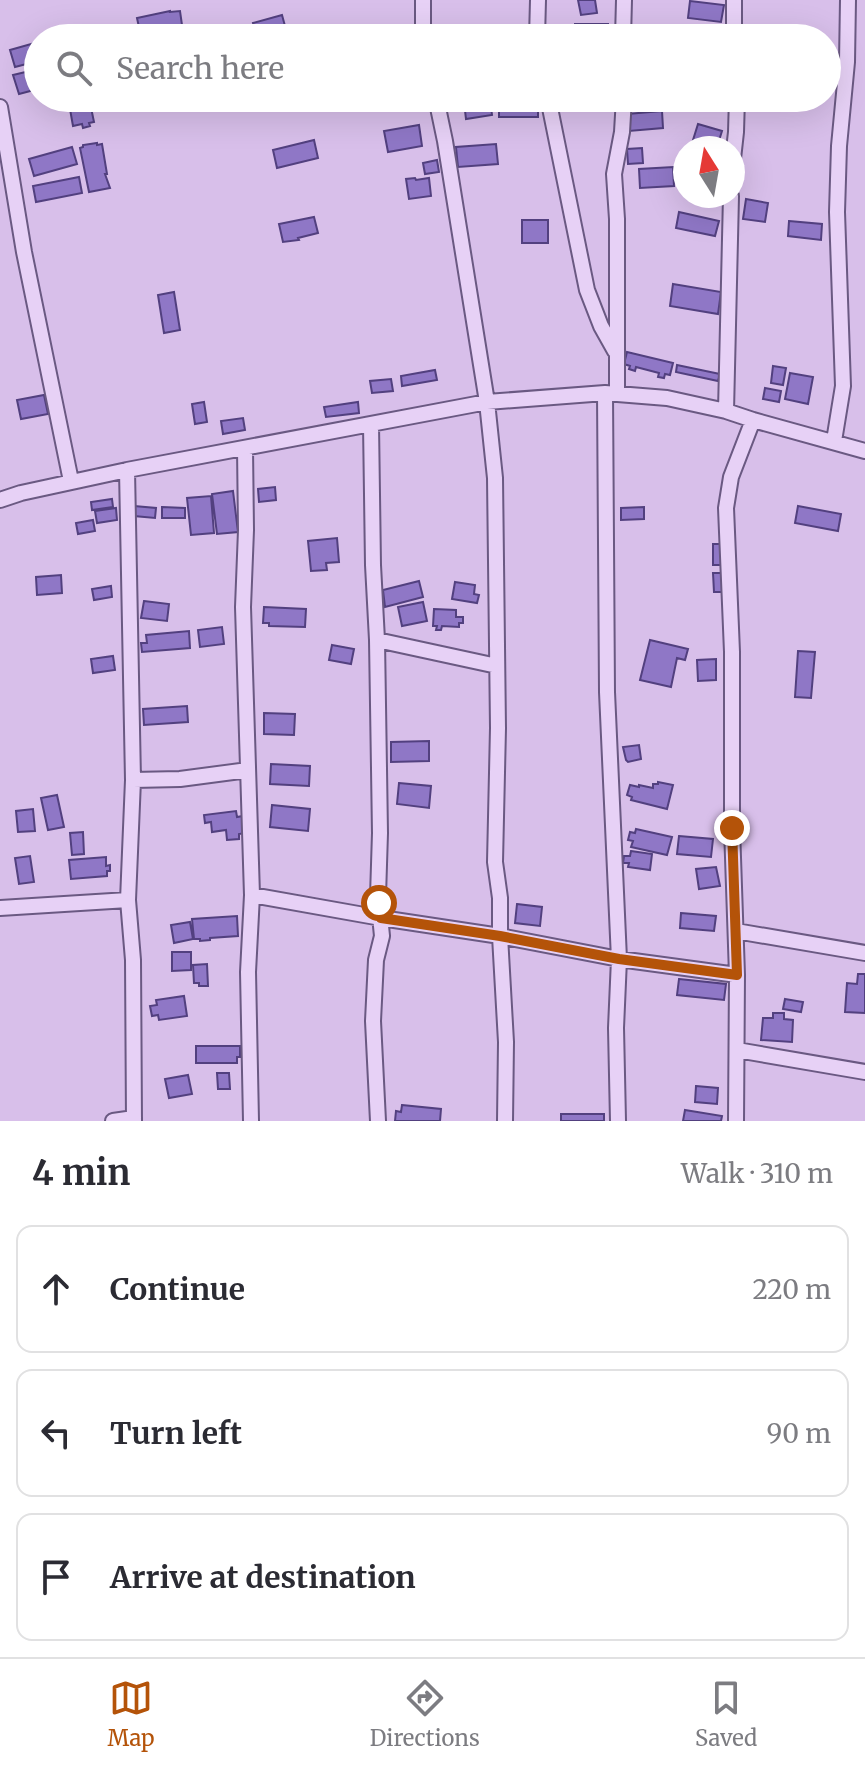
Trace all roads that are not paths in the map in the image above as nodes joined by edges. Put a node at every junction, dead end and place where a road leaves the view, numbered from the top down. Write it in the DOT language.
graph roads {
  1 [pos="423,0"];
  2 [pos="538,0"];
  3 [pos="624,0"];
  4 [pos="734,0"];
  5 [pos="848,0"];
  6 [pos="423,24"];
  7 [pos="537,24"];
  8 [pos="623,24"];
  9 [pos="734,24"];
  10 [pos="0,107"];
  11 [pos="439,112"];
  12 [pos="551,112"];
  13 [pos="623,112"];
  14 [pos="737,112"];
  15 [pos="736,136"];
  16 [pos="731,208"];
  17 [pos="616,354"];
  18 [pos="611,394"];
  19 [pos="487,402"];
  20 [pos="726,411"];
  21 [pos="753,420"];
  22 [pos="371,424"];
  23 [pos="834,441"];
  24 [pos="245,448"];
  25 [pos="865,451"];
  26 [pos="127,470"];
  27 [pos="71,481"];
  28 [pos="0,500"];
  29 [pos="377,640"];
  30 [pos="497,666"];
  31 [pos="248,770"];
  32 [pos="133,780"];
  33 [pos="252,895"];
  34 [pos="128,900"];
  35 [pos="0,908"];
  36 [pos="381,918"];
  37 [pos="736,931"];
  38 [pos="500,936"];
  39 [pos="865,953"];
  40 [pos="619,959"];
  41 [pos="737,975"];
  42 [pos="737,1050"];
  43 [pos="865,1072"];
  44 [pos="134,1120"];
  45 [pos="113,1121"];
  46 [pos="251,1121"];
  47 [pos="378,1121"];
  48 [pos="505,1121"];
  49 [pos="618,1121"];
  50 [pos="736,1121"];
  1 -- 6 [label="street"];
  2 -- 7 [label="street"];
  3 -- 8 [label="street"];
  4 -- 9 [label="street"];
  5 -- 23 [label="street"];
  10 -- 27 [label="street"];
  11 -- 19 [label="street"];
  12 -- 17 [label="street"];
  13 -- 17 [label="street"];
  14 -- 15 [label="street"];
  16 -- 20 [label="street"];
  17 -- 18 [label="street"];
  18 -- 19 [label="street"];
  18 -- 20 [label="street"];
  18 -- 40 [label="street"];
  19 -- 22 [label="street"];
  19 -- 30 [label="street"];
  20 -- 21 [label="street"];
  21 -- 23 [label="street"];
  21 -- 37 [label="street"];
  22 -- 24 [label="street"];
  22 -- 29 [label="street"];
  23 -- 25 [label="street"];
  24 -- 26 [label="street"];
  24 -- 31 [label="street"];
  26 -- 27 [label="street"];
  26 -- 32 [label="street"];
  27 -- 28 [label="street"];
  29 -- 30 [label="street"];
  29 -- 36 [label="street"];
  30 -- 38 [label="street"];
  31 -- 32 [label="street"];
  31 -- 33 [label="street"];
  32 -- 34 [label="street"];
  33 -- 36 [label="street"];
  33 -- 46 [label="street"];
  34 -- 35 [label="street"];
  34 -- 44 [label="street"];
  36 -- 38 [label="street"];
  36 -- 47 [label="street"];
  37 -- 39 [label="street"];
  37 -- 41 [label="street"];
  38 -- 40 [label="street"];
  38 -- 48 [label="street"];
  40 -- 41 [label="street"];
  40 -- 49 [label="street"];
  41 -- 42 [label="street"];
  42 -- 43 [label="street"];
  42 -- 50 [label="street"];
  44 -- 45 [label="street"];
}
